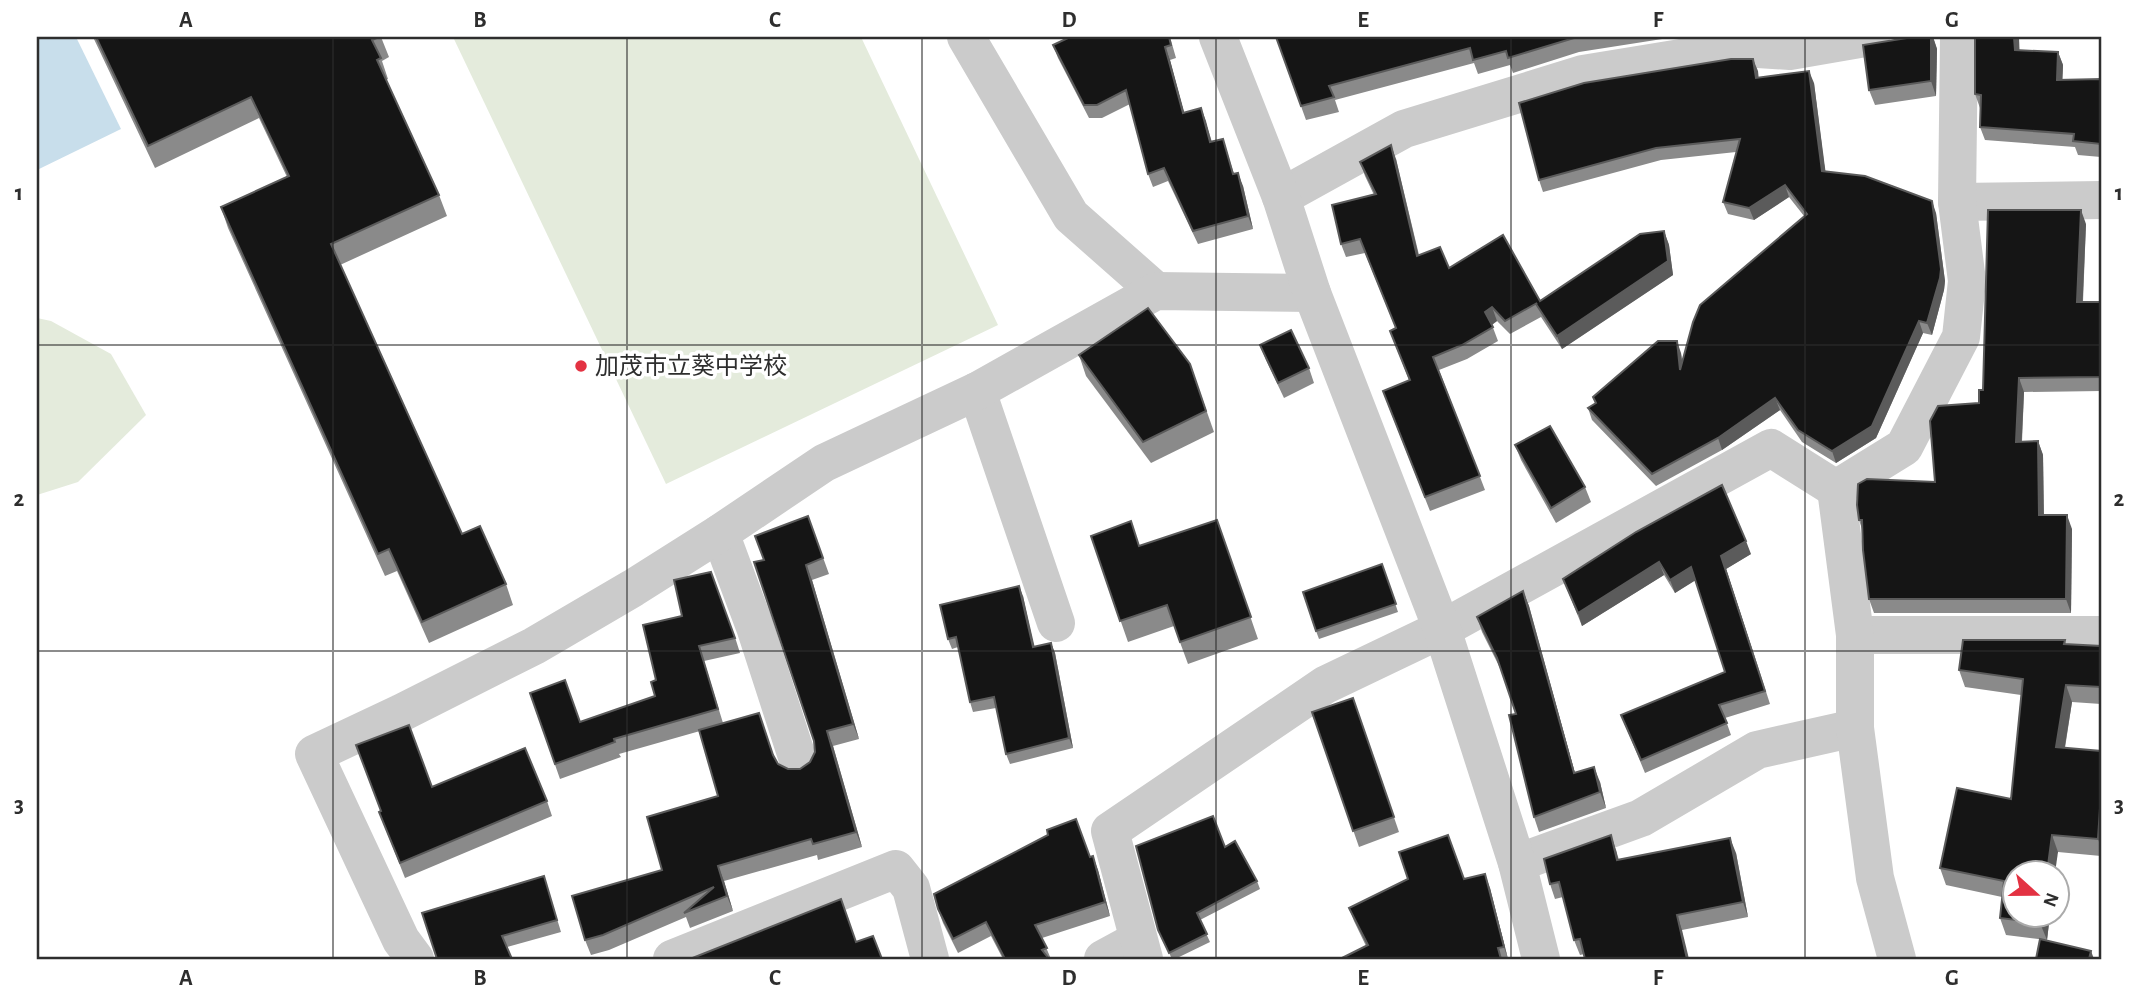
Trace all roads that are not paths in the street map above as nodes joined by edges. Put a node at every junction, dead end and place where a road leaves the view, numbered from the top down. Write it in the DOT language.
graph roads {
  1 [pos="966,37"];
  2 [pos="1218,37"];
  3 [pos="1871,37"];
  4 [pos="1959,37"];
  5 [pos="1281,197"];
  6 [pos="2101,200"];
  7 [pos="1957,202"];
  8 [pos="1156,291"];
  9 [pos="1312,293"];
  10 [pos="977,391"];
  11 [pos="1836,489"];
  12 [pos="720,533"];
  13 [pos="1056,623"];
  14 [pos="1442,629"];
  15 [pos="1855,635"];
  16 [pos="2101,635"];
  17 [pos="1855,728"];
  18 [pos="799,763"];
  19 [pos="1517,863"];
  20 [pos="1141,950"];
  21 [pos="415,959"];
  22 [pos="672,959"];
  23 [pos="930,959"];
  24 [pos="1102,959"];
  25 [pos="1541,959"];
  26 [pos="1897,959"];
  1 -- 8 [label="street"];
  2 -- 5 [label="street"];
  3 -- 5 [label="street"];
  4 -- 7 [label="street"];
  5 -- 9 [label="street"];
  6 -- 7 [label="street"];
  7 -- 11 [label="street"];
  8 -- 9 [label="street"];
  8 -- 10 [label="street"];
  9 -- 14 [label="street"];
  10 -- 12 [label="street"];
  10 -- 13 [label="street"];
  11 -- 14 [label="street"];
  11 -- 15 [label="street"];
  12 -- 18 [label="street"];
  12 -- 21 [label="street"];
  14 -- 19 [label="street"];
  14 -- 20 [label="street"];
  15 -- 16 [label="street"];
  15 -- 17 [label="street"];
  17 -- 19 [label="street"];
  17 -- 26 [label="street"];
  19 -- 25 [label="street"];
  20 -- 24 [label="street"];
  22 -- 23 [label="street"];
}
